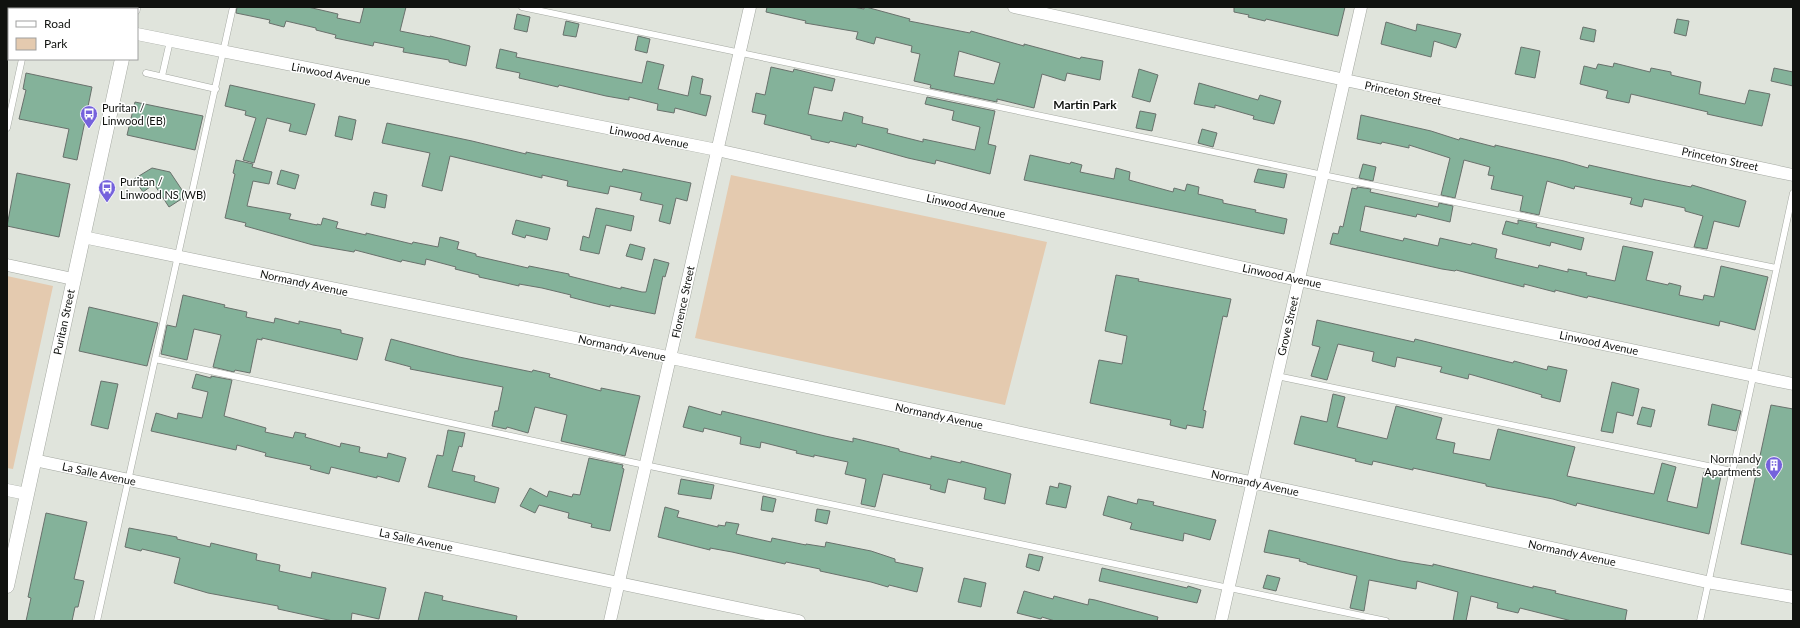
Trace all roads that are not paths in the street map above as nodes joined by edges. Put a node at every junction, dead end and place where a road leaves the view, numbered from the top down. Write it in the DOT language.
graph roads {
  1 [pos="233,7"];
  2 [pos="522,7"];
  3 [pos="750,7"];
  4 [pos="1014,7"];
  5 [pos="1360,7"];
  6 [pos="138,34"];
  7 [pos="170,41"];
  8 [pos="224,53"];
  9 [pos="739,53"];
  10 [pos="22,60"];
  11 [pos="122,60"];
  12 [pos="146,73"];
  13 [pos="162,76"];
  14 [pos="1345,80"];
  15 [pos="216,89"];
  16 [pos="7,128"];
  17 [pos="717,150"];
  18 [pos="1323,175"];
  19 [pos="1793,175"];
  20 [pos="1793,193"];
  21 [pos="83,237"];
  22 [pos="178,258"];
  23 [pos="7,264"];
  24 [pos="1776,268"];
  25 [pos="73,278"];
  26 [pos="1298,280"];
  27 [pos="670,358"];
  28 [pos="155,360"];
  29 [pos="1277,376"];
  30 [pos="1753,376"];
  31 [pos="1793,384"];
  32 [pos="34,460"];
  33 [pos="645,465"];
  34 [pos="1732,471"];
  35 [pos="128,480"];
  36 [pos="1253,483"];
  37 [pos="7,490"];
  38 [pos="27,494"];
  39 [pos="619,582"];
  40 [pos="1707,582"];
  41 [pos="7,586"];
  42 [pos="1229,588"];
  43 [pos="1793,597"];
  44 [pos="97,621"];
  45 [pos="610,621"];
  46 [pos="799,621"];
  47 [pos="1221,621"];
  48 [pos="1386,621"];
  49 [pos="1700,621"];
  1 -- 8 [label="lane"];
  2 -- 9 [label="lane"];
  3 -- 9 [label="street, Florence Street"];
  4 -- 14 [label="street, Princeton Street"];
  5 -- 14 [label="street, Grove Street"];
  6 -- 7 [label="street, Linwood Avenue"];
  7 -- 8 [label="street, Linwood Avenue"];
  7 -- 13 [label="lane"];
  8 -- 15 [label="lane"];
  8 -- 17 [label="street, Linwood Avenue"];
  9 -- 17 [label="street, Florence Street"];
  9 -- 18 [label="lane"];
  10 -- 16 [label="lane"];
  11 -- 21 [label="street, Puritan Street"];
  12 -- 13 [label="lane"];
  13 -- 15 [label="lane"];
  14 -- 18 [label="street, Grove Street"];
  14 -- 19 [label="street, Princeton Street"];
  15 -- 22 [label="lane"];
  17 -- 26 [label="street, Linwood Avenue"];
  17 -- 27 [label="street, Florence Street"];
  18 -- 24 [label="lane"];
  18 -- 26 [label="street, Grove Street"];
  20 -- 24 [label="lane"];
  21 -- 22 [label="street, Normandy Avenue"];
  21 -- 25 [label="street, Puritan Street"];
  22 -- 27 [label="street, Normandy Avenue"];
  22 -- 28 [label="lane"];
  23 -- 25 [label="street"];
  24 -- 30 [label="lane"];
  25 -- 32 [label="street, Puritan Street"];
  26 -- 29 [label="street, Grove Street"];
  26 -- 30 [label="street, Linwood Avenue"];
  27 -- 33 [label="street, Florence Street"];
  27 -- 36 [label="street, Normandy Avenue"];
  28 -- 33 [label="lane"];
  28 -- 35 [label="lane"];
  29 -- 34 [label="lane"];
  29 -- 36 [label="street, Grove Street"];
  30 -- 31 [label="street, Linwood Avenue"];
  30 -- 34 [label="lane"];
  32 -- 35 [label="street, La Salle Avenue"];
  32 -- 38 [label="street, Puritan Street"];
  33 -- 39 [label="street, Florence Street"];
  33 -- 42 [label="lane"];
  34 -- 40 [label="lane"];
  35 -- 39 [label="street, La Salle Avenue"];
  35 -- 44 [label="lane"];
  36 -- 40 [label="street, Normandy Avenue"];
  36 -- 42 [label="street, Grove Street"];
  37 -- 38 [label="street"];
  38 -- 41 [label="street, Puritan Street"];
  39 -- 45 [label="street, Florence Street"];
  39 -- 46 [label="street, La Salle Avenue"];
  40 -- 43 [label="street, Normandy Avenue"];
  40 -- 49 [label="lane"];
  42 -- 47 [label="street, Grove Street"];
  42 -- 48 [label="lane"];
}
